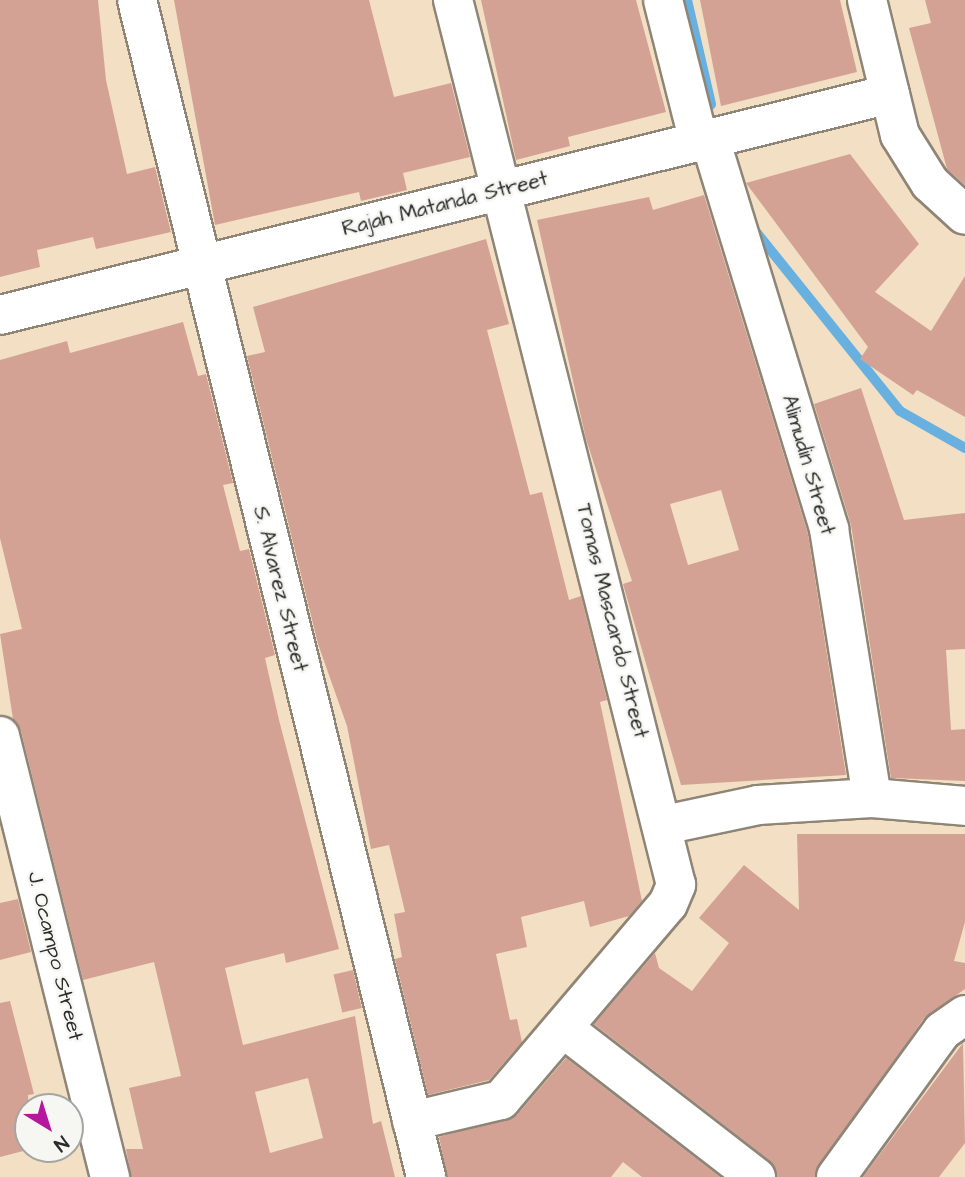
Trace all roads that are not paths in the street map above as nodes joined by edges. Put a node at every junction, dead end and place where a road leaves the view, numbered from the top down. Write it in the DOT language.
graph roads {
  1 [pos="136,0"];
  2 [pos="453,0"];
  3 [pos="663,0"];
  4 [pos="867,0"];
  5 [pos="890,94"];
  6 [pos="704,141"];
  7 [pos="503,190"];
  8 [pos="965,215"];
  9 [pos="199,265"];
  10 [pos="0,315"];
  11 [pos="0,736"];
  12 [pos="872,798"];
  13 [pos="965,806"];
  14 [pos="664,825"];
  15 [pos="965,1015"];
  16 [pos="563,1028"];
  17 [pos="412,1121"];
  18 [pos="110,1177"];
  19 [pos="426,1177"];
  20 [pos="756,1177"];
  21 [pos="836,1177"];
  1 -- 9 [label="street, S. Alvarez Street"];
  2 -- 7 [label="street, Tomas Mascardo Street"];
  3 -- 6 [label="street, Alimudin Street"];
  4 -- 5 [label="street"];
  5 -- 6 [label="street, Rajah Matanda Street"];
  5 -- 8 [label="street"];
  6 -- 7 [label="street, Rajah Matanda Street"];
  6 -- 12 [label="street, Alimudin Street"];
  7 -- 9 [label="street, Rajah Matanda Street"];
  7 -- 14 [label="street, Tomas Mascardo Street"];
  9 -- 10 [label="street, Rajah Matanda Street"];
  9 -- 17 [label="street, S. Alvarez Street"];
  11 -- 18 [label="street, J. Ocampo Street"];
  12 -- 13 [label="street"];
  12 -- 14 [label="street"];
  14 -- 16 [label="street, Tomas Mascardo Street"];
  15 -- 21 [label="street"];
  16 -- 17 [label="street, Tomas Mascardo Street"];
  16 -- 20 [label="street"];
  17 -- 19 [label="street, S. Alvarez Street"];
}
